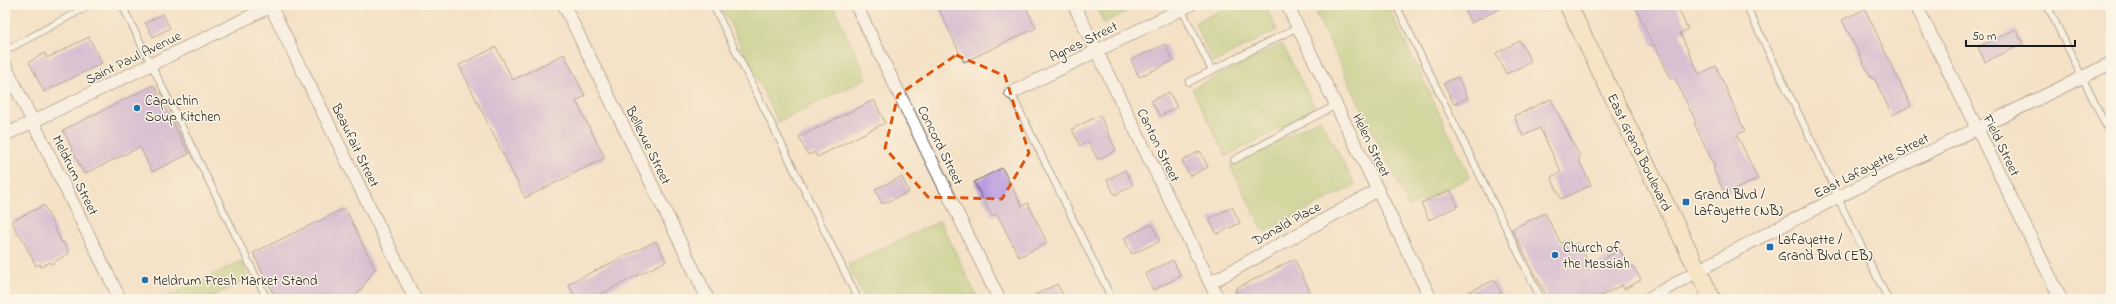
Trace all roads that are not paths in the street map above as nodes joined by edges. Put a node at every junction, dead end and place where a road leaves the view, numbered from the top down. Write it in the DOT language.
graph roads {
  1 [pos="90,5"];
  2 [pos="122,5"];
  3 [pos="564,5"];
  4 [pos="713,5"];
  5 [pos="856,5"];
  6 [pos="1074,5"];
  7 [pos="1287,5"];
  8 [pos="1396,5"];
  9 [pos="1568,5"];
  10 [pos="1746,5"];
  11 [pos="1916,5"];
  12 [pos="2047,5"];
  13 [pos="271,6"];
  14 [pos="1184,6"];
  15 [pos="1298,27"];
  16 [pos="5,51"];
  17 [pos="1096,51"];
  18 [pos="2111,63"];
  19 [pos="5,65"];
  20 [pos="151,65"];
  21 [pos="1212,71"];
  22 [pos="2082,78"];
  23 [pos="1189,82"];
  24 [pos="1011,93"];
  25 [pos="1336,105"];
  26 [pos="33,122"];
  27 [pos="1977,129"];
  28 [pos="5,136"];
  29 [pos="2111,136"];
  30 [pos="1234,160"];
  31 [pos="1378,190"];
  32 [pos="1838,198"];
  33 [pos="1698,270"];
  34 [pos="1210,283"];
  35 [pos="120,299"];
  36 [pos="267,299"];
  37 [pos="415,299"];
  38 [pos="708,299"];
  39 [pos="858,299"];
  40 [pos="999,299"];
  41 [pos="1112,299"];
  42 [pos="1218,299"];
  43 [pos="1431,299"];
  44 [pos="1540,299"];
  45 [pos="1648,299"];
  46 [pos="1712,299"];
  47 [pos="1888,299"];
  48 [pos="2061,299"];
  1 -- 16 [label="lane"];
  2 -- 20 [label="lane"];
  3 -- 38 [label="street, Bellevue Street"];
  4 -- 39 [label="lane"];
  5 -- 40 [label="street, Concord Street"];
  6 -- 17 [label="street, Canton Street"];
  7 -- 15 [label="street, Helen Street"];
  8 -- 44 [label="lane"];
  9 -- 33 [label="main road, East Grand Boulevard"];
  10 -- 32 [label="lane"];
  11 -- 27 [label="street, Field Street"];
  12 -- 22 [label="lane"];
  13 -- 20 [label="street, Saint Paul Avenue"];
  13 -- 37 [label="street, Beaufait Street"];
  14 -- 17 [label="street, Agnes Street"];
  14 -- 21 [label="lane"];
  15 -- 21 [label="lane"];
  15 -- 25 [label="street, Helen Street"];
  17 -- 24 [label="street, Agnes Street"];
  17 -- 34 [label="street, Canton Street"];
  18 -- 22 [label="street, East Lafayette Street"];
  19 -- 26 [label="street, Meldrum Street"];
  20 -- 26 [label="street, Saint Paul Avenue"];
  20 -- 36 [label="lane"];
  21 -- 23 [label="lane"];
  22 -- 27 [label="street, East Lafayette Street"];
  22 -- 29 [label="lane"];
  24 -- 41 [label="lane"];
  25 -- 30 [label="lane"];
  25 -- 31 [label="street, Helen Street"];
  26 -- 28 [label="street, Saint Paul Avenue"];
  26 -- 35 [label="street, Meldrum Street"];
  27 -- 32 [label="street, East Lafayette Street"];
  27 -- 48 [label="street, Field Street"];
  31 -- 34 [label="street, Donald Place"];
  31 -- 43 [label="street, Helen Street"];
  32 -- 33 [label="street, East Lafayette Street"];
  32 -- 47 [label="lane"];
  33 -- 45 [label="street, East Lafayette Street"];
  33 -- 46 [label="main road, East Grand Boulevard"];
  34 -- 42 [label="street, Canton Street"];
}
